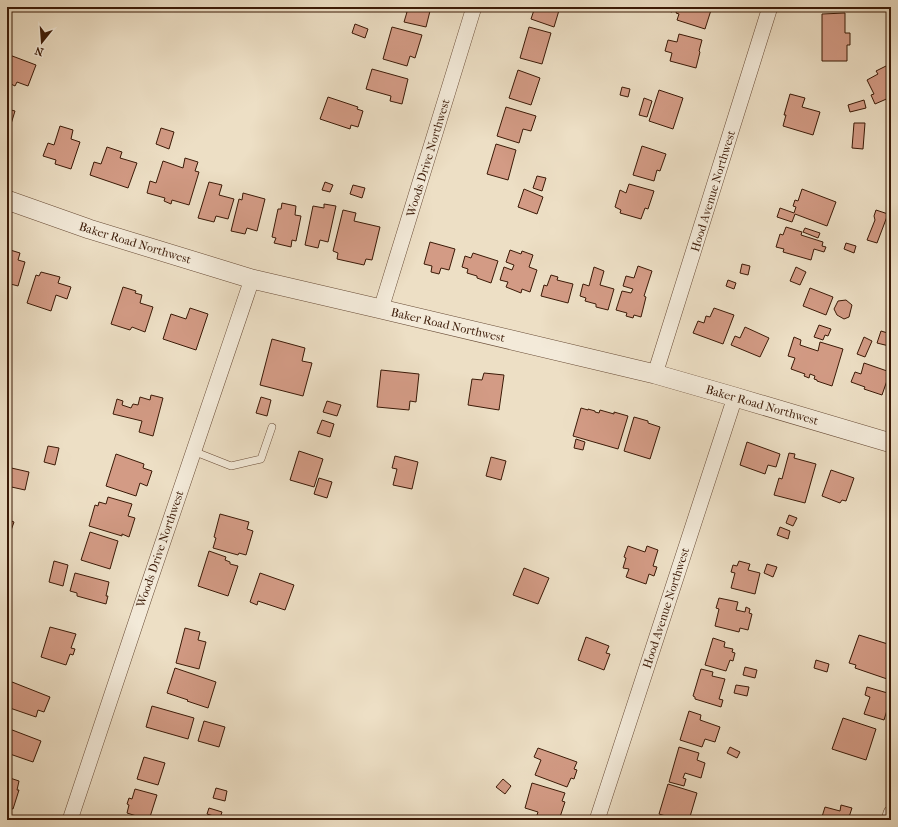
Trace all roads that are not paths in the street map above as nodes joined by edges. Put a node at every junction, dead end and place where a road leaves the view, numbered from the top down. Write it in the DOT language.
graph roads {
  1 [pos="474,7"];
  2 [pos="770,7"];
  3 [pos="7,200"];
  4 [pos="252,279"];
  5 [pos="381,309"];
  6 [pos="655,374"];
  7 [pos="735,396"];
  8 [pos="272,427"];
  9 [pos="891,443"];
  10 [pos="193,451"];
  11 [pos="891,813"];
  12 [pos="70,820"];
  13 [pos="597,820"];
  14 [pos="889,820"];
  1 -- 5 [label="street, Woods Drive Northwest"];
  2 -- 6 [label="street, Hood Avenue Northwest"];
  3 -- 4 [label="street, Baker Road Northwest"];
  4 -- 5 [label="street, Baker Road Northwest"];
  4 -- 10 [label="street, Woods Drive Northwest"];
  5 -- 6 [label="street, Baker Road Northwest"];
  6 -- 7 [label="street, Baker Road Northwest"];
  7 -- 9 [label="street, Baker Road Northwest"];
  7 -- 13 [label="street, Hood Avenue Northwest"];
  8 -- 10 [label="lane"];
  10 -- 12 [label="street, Woods Drive Northwest"];
  11 -- 14 [label="street"];
}
